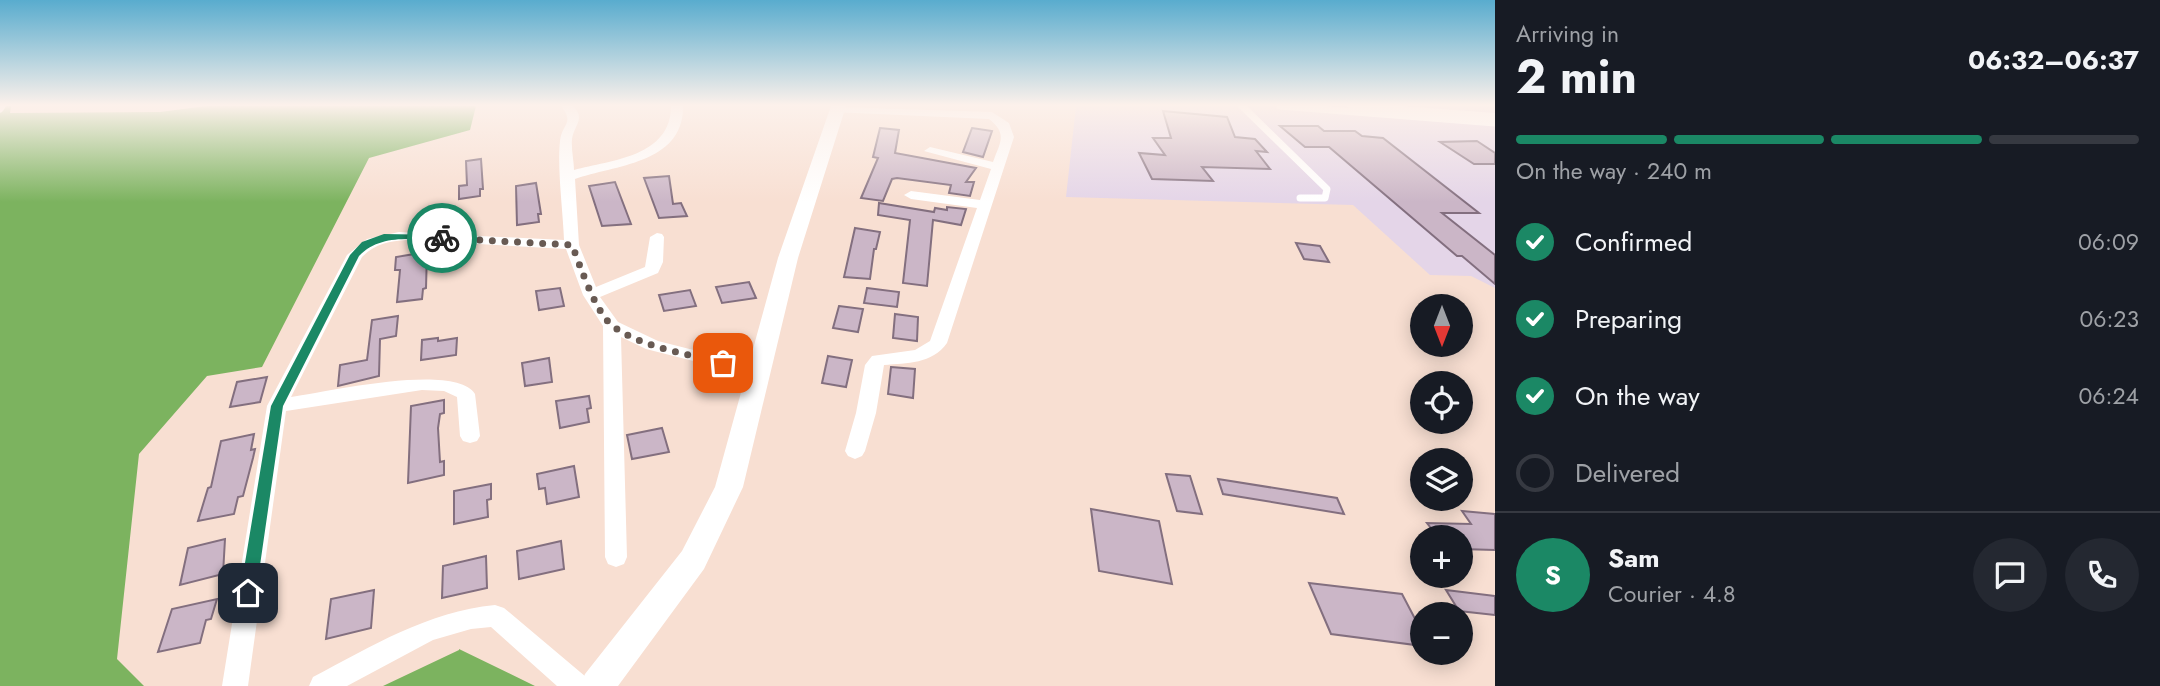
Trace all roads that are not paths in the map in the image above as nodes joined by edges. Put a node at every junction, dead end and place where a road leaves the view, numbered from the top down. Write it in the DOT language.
graph roads {
  1 [pos="566,138"];
  2 [pos="665,138"];
  3 [pos="828,138"];
  4 [pos="1008,138"];
  5 [pos="1275,138"];
  6 [pos="930,151"];
  7 [pos="998,167"];
  8 [pos="568,177"];
  9 [pos="911,195"];
  10 [pos="1300,198"];
  11 [pos="985,205"];
  12 [pos="657,237"];
  13 [pos="572,245"];
  14 [pos="592,295"];
  15 [pos="612,327"];
  16 [pos="757,377"];
  17 [pos="277,406"];
  18 [pos="470,436"];
  19 [pos="855,451"];
  20 [pos="616,557"];
  21 [pos="235,686"];
  22 [pos="322,686"];
  23 [pos="577,686"];
  24 [pos="597,686"];
  1 -- 8 [label="street"];
  2 -- 8 [label="street"];
  3 -- 16 [label="street"];
  4 -- 7 [label="street"];
  5 -- 10 [label="lane"];
  6 -- 7 [label="street"];
  7 -- 11 [label="street"];
  8 -- 13 [label="street"];
  9 -- 11 [label="street"];
  11 -- 19 [label="street"];
  12 -- 14 [label="street"];
  13 -- 14 [label="street"];
  13 -- 17 [label="street"];
  14 -- 15 [label="street"];
  15 -- 16 [label="street"];
  15 -- 20 [label="street"];
  16 -- 24 [label="street"];
  17 -- 18 [label="street"];
  17 -- 21 [label="street"];
  22 -- 23 [label="street"];
}
